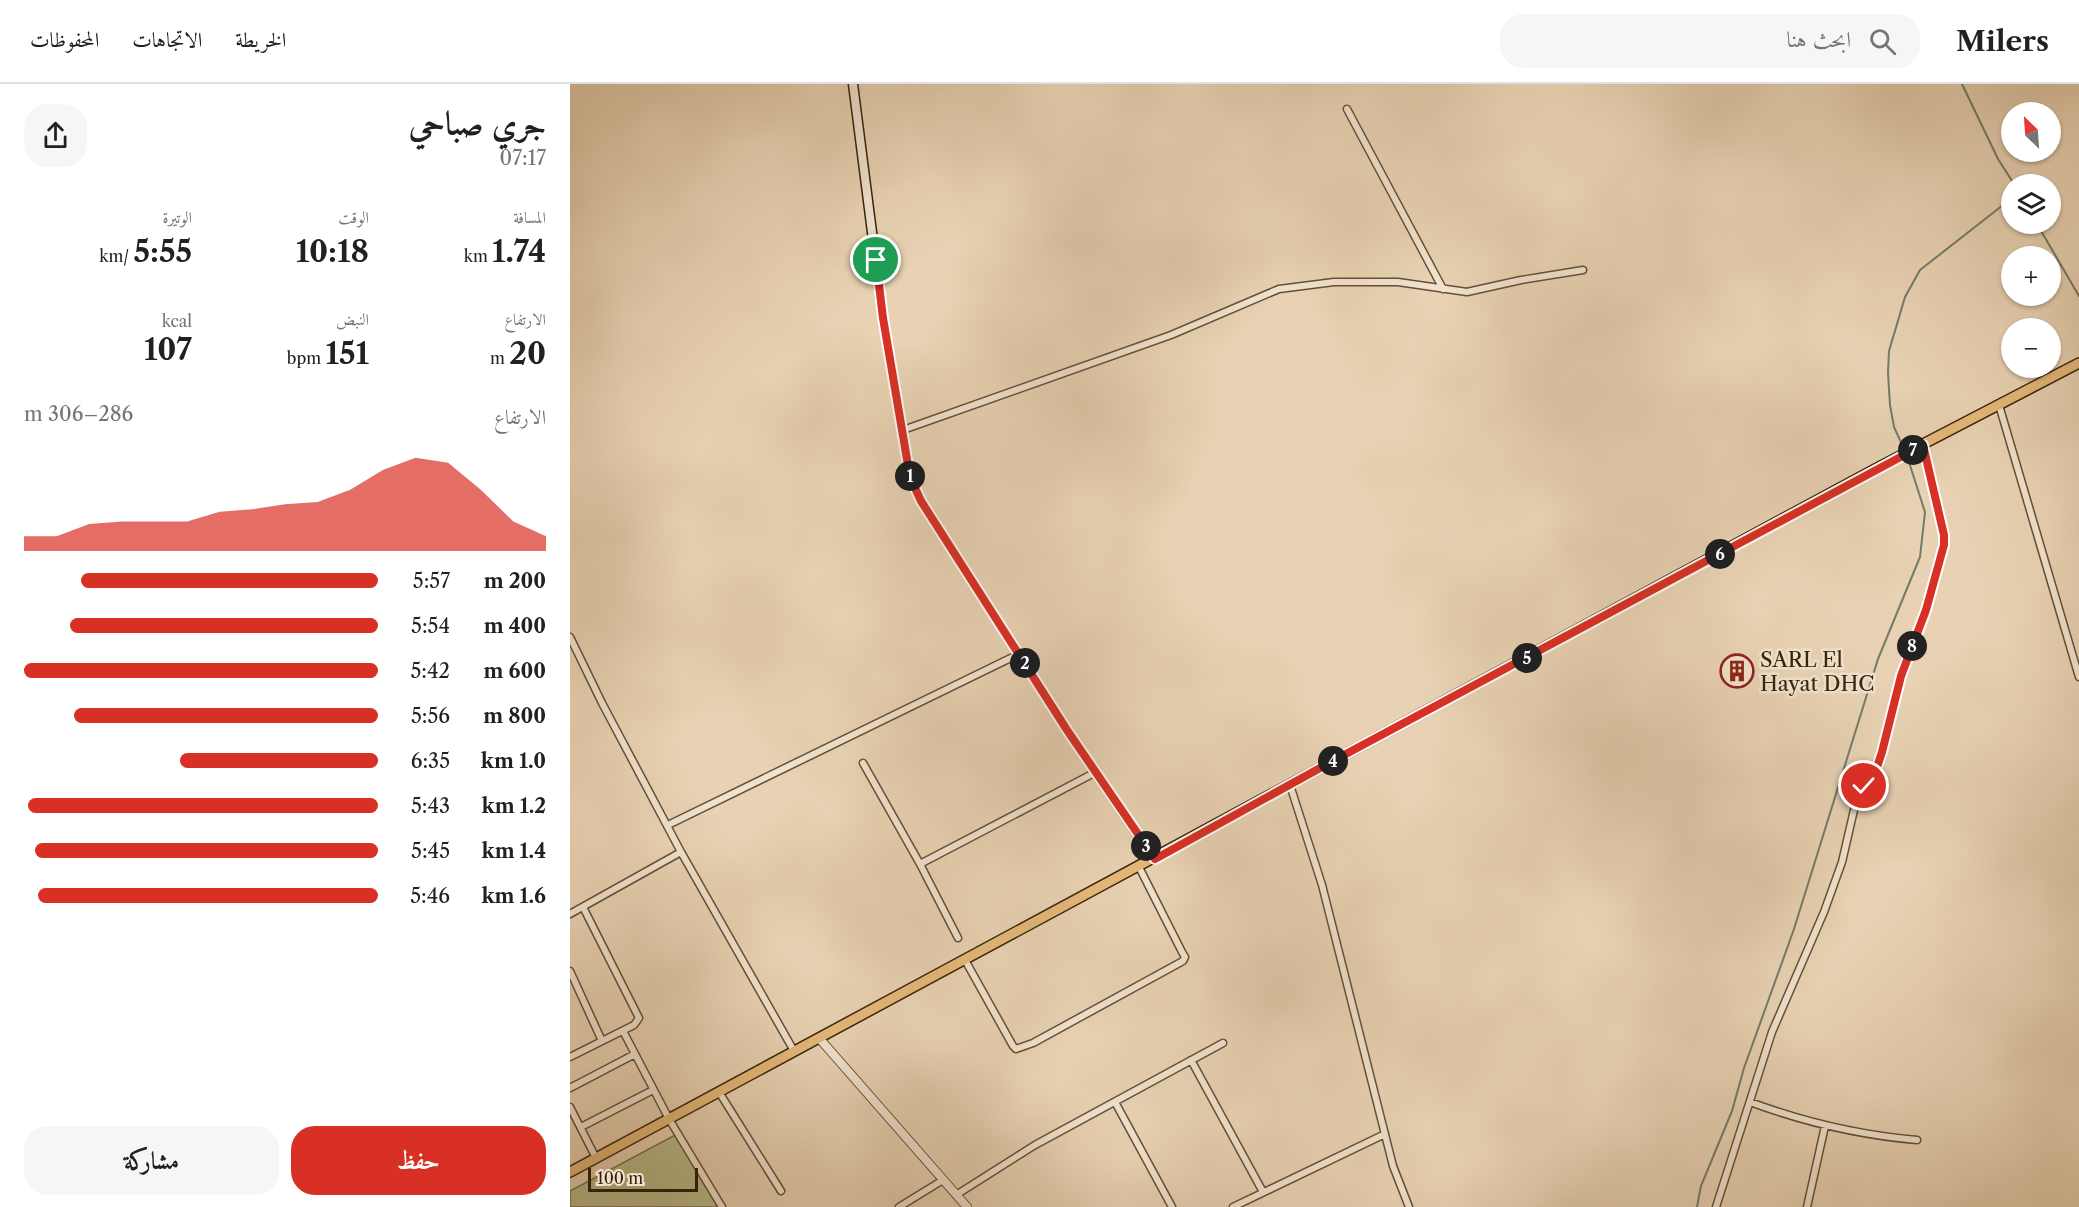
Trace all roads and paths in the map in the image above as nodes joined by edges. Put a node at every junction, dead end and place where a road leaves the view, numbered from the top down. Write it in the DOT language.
graph roads {
  1 [pos="853,84"];
  2 [pos="1347,109"];
  3 [pos="1583,270"];
  4 [pos="1443,289"];
  5 [pos="2079,363"];
  6 [pos="1999,405"];
  7 [pos="903,430"];
  8 [pos="1923,445"];
  9 [pos="570,637"];
  10 [pos="1019,654"];
  11 [pos="2079,677"];
  12 [pos="863,763"];
  13 [pos="1096,772"];
  14 [pos="1290,785"];
  15 [pos="668,825"];
  16 [pos="681,852"];
  17 [pos="1155,859"];
  18 [pos="920,864"];
  19 [pos="1139,867"];
  20 [pos="583,907"];
  21 [pos="570,914"];
  22 [pos="958,938"];
  23 [pos="965,960"];
  24 [pos="570,971"];
  25 [pos="623,1031"];
  26 [pos="819,1038"];
  27 [pos="602,1041"];
  28 [pos="1223,1043"];
  29 [pos="794,1051"];
  30 [pos="571,1054"];
  31 [pos="635,1054"];
  32 [pos="1191,1060"];
  33 [pos="570,1088"];
  34 [pos="653,1090"];
  35 [pos="719,1092"];
  36 [pos="1115,1102"];
  37 [pos="1750,1102"];
  38 [pos="570,1107"];
  39 [pos="669,1119"];
  40 [pos="1825,1126"];
  41 [pos="580,1127"];
  42 [pos="1385,1134"];
  43 [pos="1917,1140"];
  44 [pos="596,1158"];
  45 [pos="570,1172"];
  46 [pos="943,1180"];
  47 [pos="781,1191"];
  48 [pos="1263,1192"];
  49 [pos="956,1195"];
  50 [pos="722,1207"];
  51 [pos="899,1207"];
  52 [pos="967,1207"];
  53 [pos="1172,1207"];
  54 [pos="1233,1207"];
  55 [pos="1409,1207"];
  56 [pos="1716,1207"];
  57 [pos="1807,1207"];
  1 -- 7 [label="main road"];
  2 -- 4 [label="street"];
  3 -- 4 [label="street"];
  4 -- 7 [label="street"];
  5 -- 6 [label="main road"];
  6 -- 8 [label="main road"];
  6 -- 11 [label="street"];
  7 -- 10 [label="main road"];
  8 -- 14 [label="main road"];
  8 -- 37 [label="street"];
  9 -- 15 [label="street"];
  10 -- 13 [label="main road"];
  10 -- 15 [label="street"];
  12 -- 18 [label="street"];
  13 -- 17 [label="main road"];
  13 -- 18 [label="street"];
  14 -- 17 [label="main road"];
  14 -- 42 [label="street"];
  15 -- 16 [label="street"];
  16 -- 20 [label="street"];
  16 -- 29 [label="street"];
  17 -- 19 [label="main road"];
  18 -- 22 [label="street"];
  19 -- 23 [label="main road"];
  19 -- 23 [label="street"];
  20 -- 21 [label="street"];
  20 -- 25 [label="street"];
  23 -- 26 [label="main road"];
  24 -- 27 [label="street"];
  25 -- 27 [label="street"];
  25 -- 31 [label="street"];
  26 -- 29 [label="main road"];
  26 -- 46 [label="street"];
  27 -- 30 [label="street"];
  28 -- 32 [label="street"];
  29 -- 35 [label="main road"];
  31 -- 33 [label="street"];
  31 -- 34 [label="street"];
  32 -- 36 [label="street"];
  32 -- 48 [label="street"];
  34 -- 39 [label="street"];
  34 -- 41 [label="street"];
  35 -- 39 [label="main road"];
  35 -- 47 [label="street"];
  36 -- 49 [label="street"];
  36 -- 53 [label="street"];
  37 -- 40 [label="street"];
  37 -- 56 [label="street"];
  38 -- 41 [label="street"];
  39 -- 44 [label="main road"];
  39 -- 50 [label="street"];
  40 -- 43 [label="street"];
  40 -- 57 [label="street"];
  41 -- 44 [label="street"];
  42 -- 48 [label="street"];
  42 -- 55 [label="street"];
  44 -- 45 [label="main road"];
  46 -- 49 [label="street"];
  46 -- 51 [label="street"];
  48 -- 54 [label="street"];
  49 -- 52 [label="street"];
}
